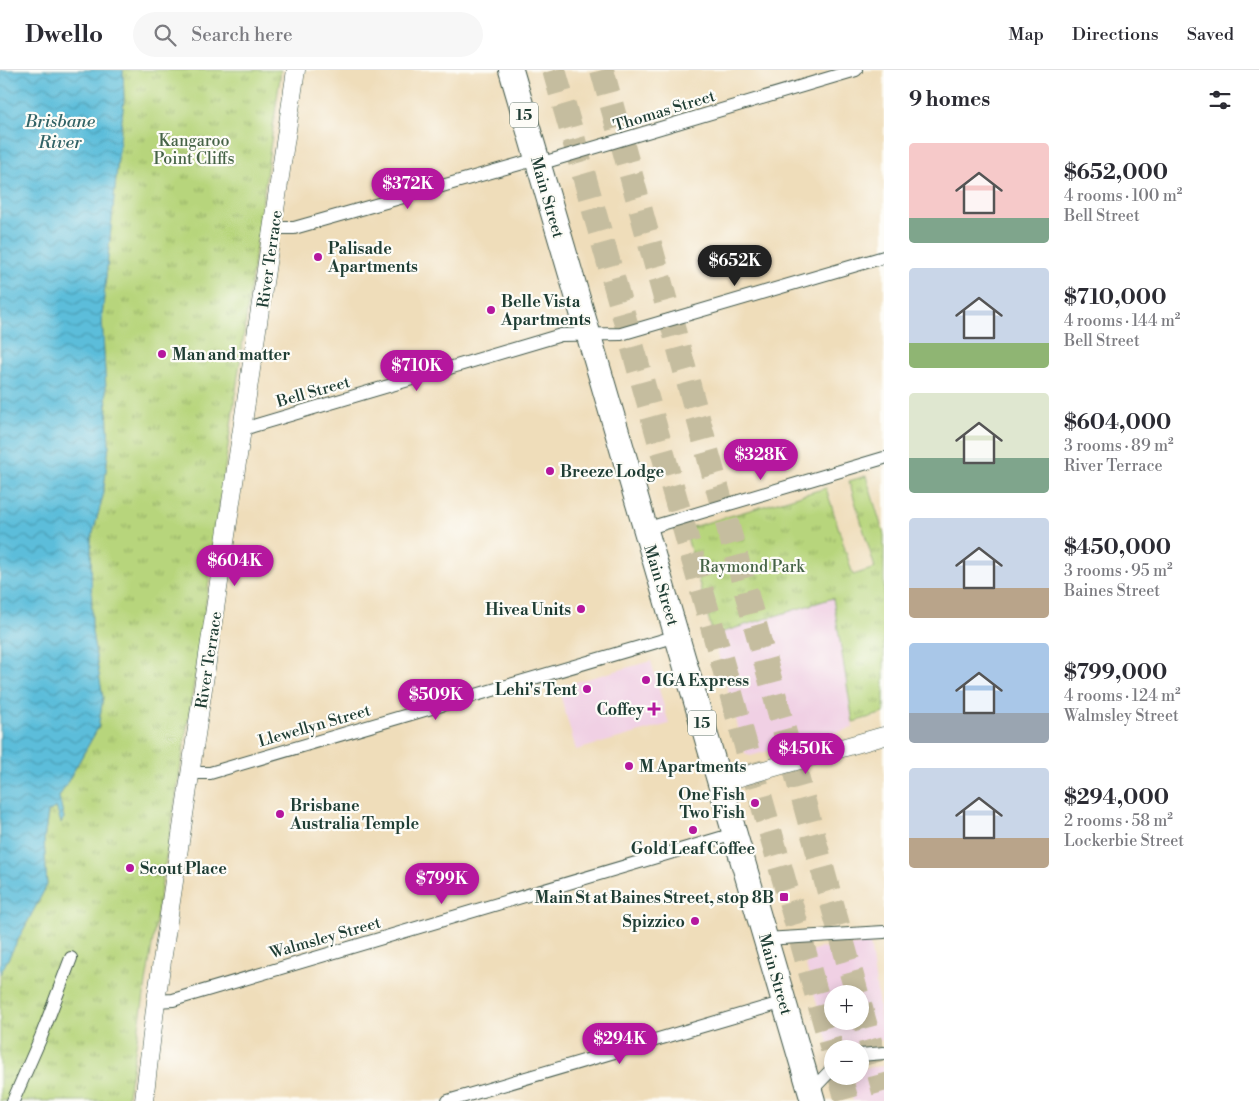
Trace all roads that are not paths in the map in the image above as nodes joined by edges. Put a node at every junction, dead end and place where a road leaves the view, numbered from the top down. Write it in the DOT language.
graph roads {
  1 [pos="296,70"];
  2 [pos="511,70"];
  3 [pos="856,70"];
  4 [pos="538,162"];
  5 [pos="274,228"];
  6 [pos="884,257"];
  7 [pos="588,335"];
  8 [pos="243,430"];
  9 [pos="884,458"];
  10 [pos="645,529"];
  11 [pos="677,636"];
  12 [pos="884,736"];
  13 [pos="190,773"];
  14 [pos="719,784"];
  15 [pos="734,834"];
  16 [pos="884,932"];
  17 [pos="765,939"];
  18 [pos="70,958"];
  19 [pos="156,1001"];
  20 [pos="784,1002"];
  21 [pos="884,1053"];
  22 [pos="869,1054"];
  23 [pos="824,1080"];
  24 [pos="812,1096"];
  25 [pos="13,1101"];
  26 [pos="144,1101"];
  27 [pos="448,1101"];
  1 -- 5 [label="main road, River Terrace"];
  2 -- 4 [label="highway, Main Street / 15"];
  3 -- 4 [label="street, Thomas Street"];
  4 -- 5 [label="street, Thomas Street"];
  4 -- 7 [label="highway, Main Street / 15"];
  5 -- 8 [label="main road, River Terrace"];
  6 -- 7 [label="street, Bell Street"];
  7 -- 8 [label="street, Bell Street"];
  7 -- 10 [label="highway, Main Street / 15"];
  8 -- 13 [label="main road, River Terrace"];
  9 -- 10 [label="street"];
  10 -- 11 [label="highway, Main Street / 15"];
  11 -- 13 [label="street, Llewellyn Street"];
  11 -- 14 [label="highway, Main Street / 15"];
  12 -- 14 [label="main road"];
  13 -- 19 [label="main road, River Terrace"];
  14 -- 15 [label="highway, Main Street / 15"];
  15 -- 17 [label="highway, Main Street / 15"];
  15 -- 19 [label="street, Walmsley Street"];
  16 -- 17 [label="street"];
  17 -- 20 [label="highway, Main Street / 15"];
  18 -- 25 [label="street"];
  19 -- 26 [label="main road, River Terrace"];
  20 -- 24 [label="highway, Main Street / 15"];
  20 -- 27 [label="street"];
  21 -- 22 [label="street"];
  23 -- 24 [label="street"];
}
